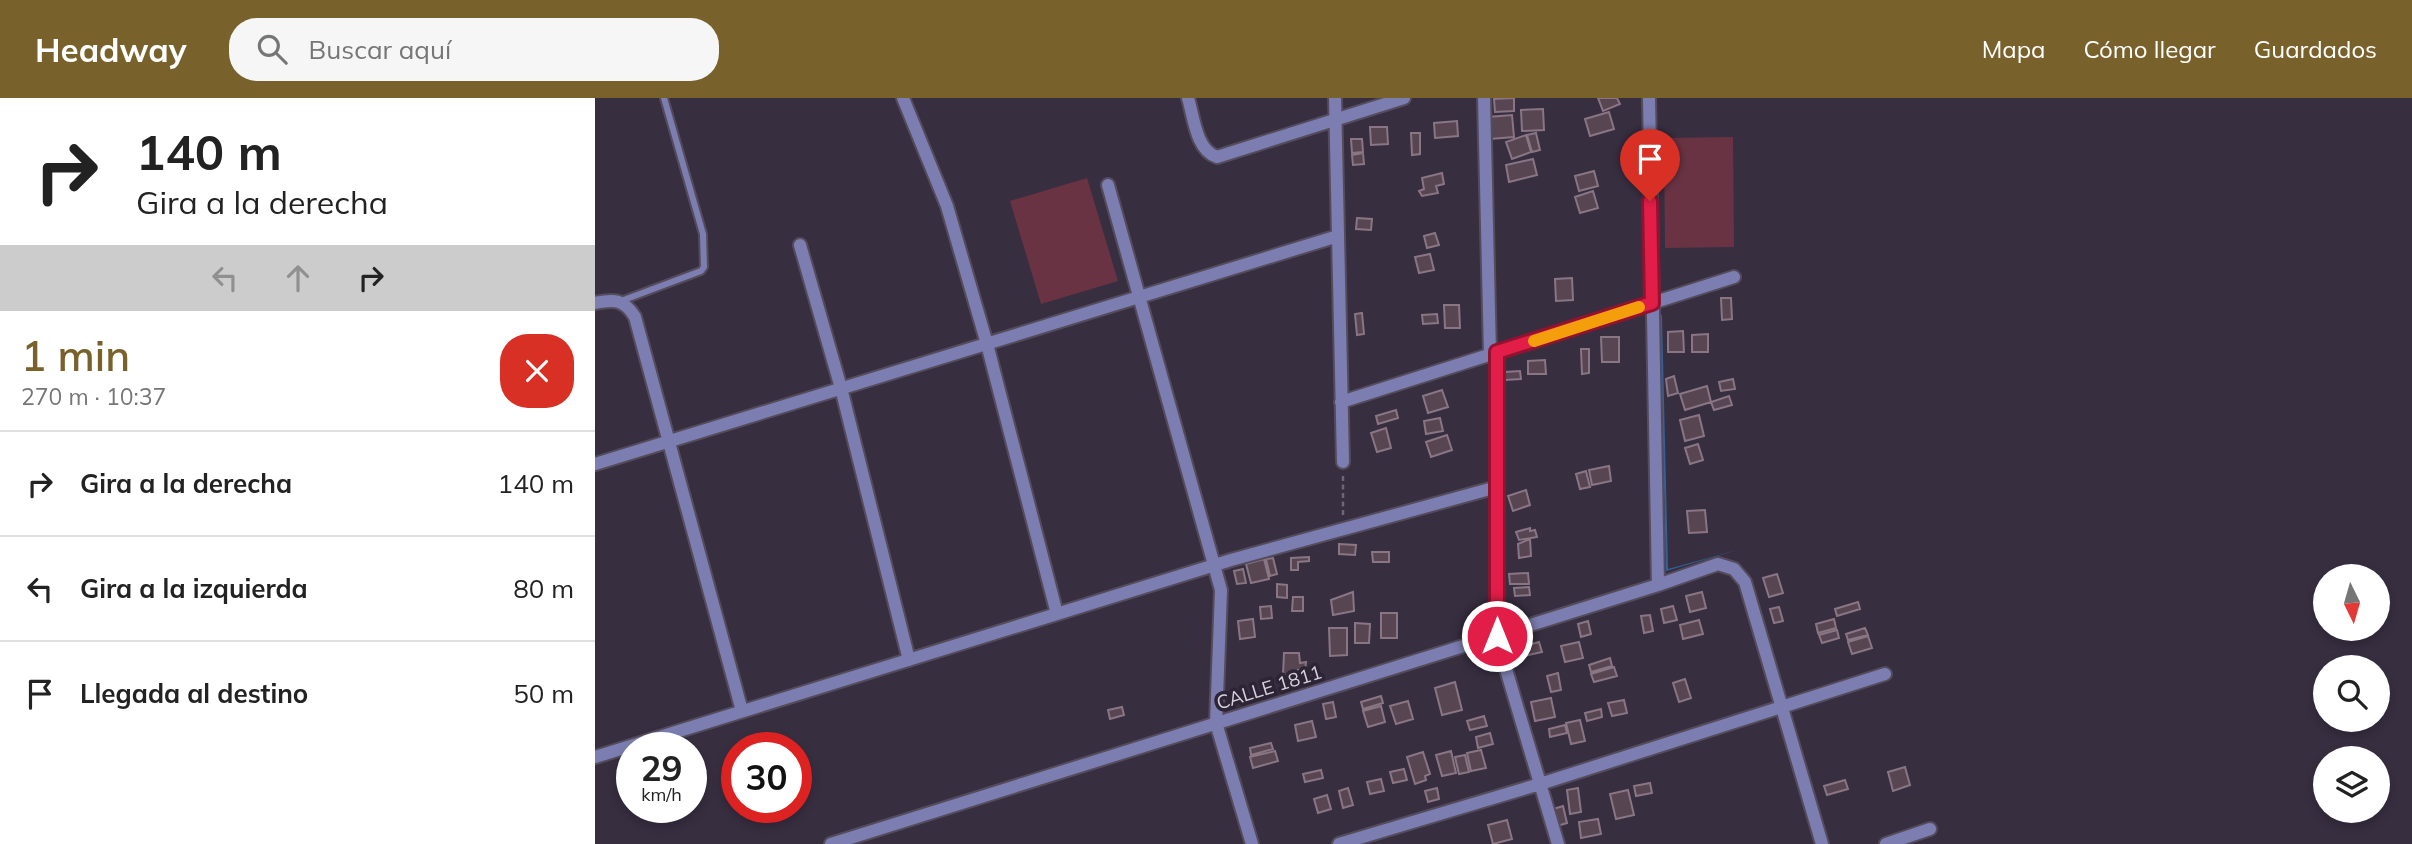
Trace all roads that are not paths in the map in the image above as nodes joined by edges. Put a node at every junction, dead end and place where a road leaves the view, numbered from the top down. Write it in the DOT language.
graph roads {
  1 [pos="664,98"];
  2 [pos="903,98"];
  3 [pos="1188,98"];
  4 [pos="1335,98"];
  5 [pos="1404,98"];
  6 [pos="1484,98"];
  7 [pos="1649,98"];
  8 [pos="1335,120"];
  9 [pos="1108,185"];
  10 [pos="1338,236"];
  11 [pos="800,245"];
  12 [pos="1734,277"];
  13 [pos="1139,297"];
  14 [pos="620,301"];
  15 [pos="595,303"];
  16 [pos="1652,303"];
  17 [pos="987,344"];
  18 [pos="1494,353"];
  19 [pos="841,388"];
  20 [pos="1341,402"];
  21 [pos="669,442"];
  22 [pos="1343,462"];
  23 [pos="595,464"];
  24 [pos="1497,487"];
  25 [pos="1214,565"];
  26 [pos="1658,585"];
  27 [pos="1057,614"];
  28 [pos="1497,636"];
  29 [pos="909,660"];
  30 [pos="1885,674"];
  31 [pos="1780,707"];
  32 [pos="742,711"];
  33 [pos="1216,723"];
  34 [pos="595,757"];
  35 [pos="1540,784"];
  36 [pos="1930,830"];
  37 [pos="831,844"];
  38 [pos="1252,844"];
  39 [pos="1339,844"];
  40 [pos="1558,844"];
  41 [pos="1822,844"];
  42 [pos="1886,844"];
  1 -- 14 [label="lane"];
  2 -- 17 [label="street"];
  3 -- 8 [label="street"];
  4 -- 8 [label="street"];
  5 -- 8 [label="street"];
  6 -- 18 [label="street"];
  7 -- 16 [label="street"];
  8 -- 10 [label="street"];
  9 -- 13 [label="street"];
  10 -- 13 [label="street"];
  10 -- 20 [label="street"];
  11 -- 19 [label="street"];
  12 -- 16 [label="street"];
  13 -- 17 [label="street"];
  13 -- 25 [label="street"];
  14 -- 15 [label="street"];
  14 -- 21 [label="street"];
  16 -- 18 [label="street"];
  16 -- 26 [label="street"];
  17 -- 19 [label="street"];
  17 -- 27 [label="street"];
  18 -- 20 [label="street"];
  18 -- 24 [label="street"];
  19 -- 21 [label="street"];
  19 -- 29 [label="street"];
  20 -- 22 [label="street"];
  21 -- 23 [label="street"];
  21 -- 32 [label="street"];
  24 -- 25 [label="street"];
  24 -- 28 [label="street"];
  25 -- 27 [label="street"];
  25 -- 33 [label="street"];
  26 -- 28 [label="street, CALLE 1811"];
  26 -- 31 [label="street, CALLE 1811"];
  27 -- 29 [label="street"];
  28 -- 33 [label="street, CALLE 1811"];
  28 -- 35 [label="street"];
  29 -- 32 [label="street"];
  30 -- 31 [label="street"];
  31 -- 35 [label="street"];
  31 -- 41 [label="street"];
  32 -- 34 [label="street"];
  33 -- 37 [label="street, CALLE 1811"];
  33 -- 38 [label="street"];
  35 -- 39 [label="street"];
  35 -- 40 [label="street"];
  36 -- 42 [label="street"];
}
